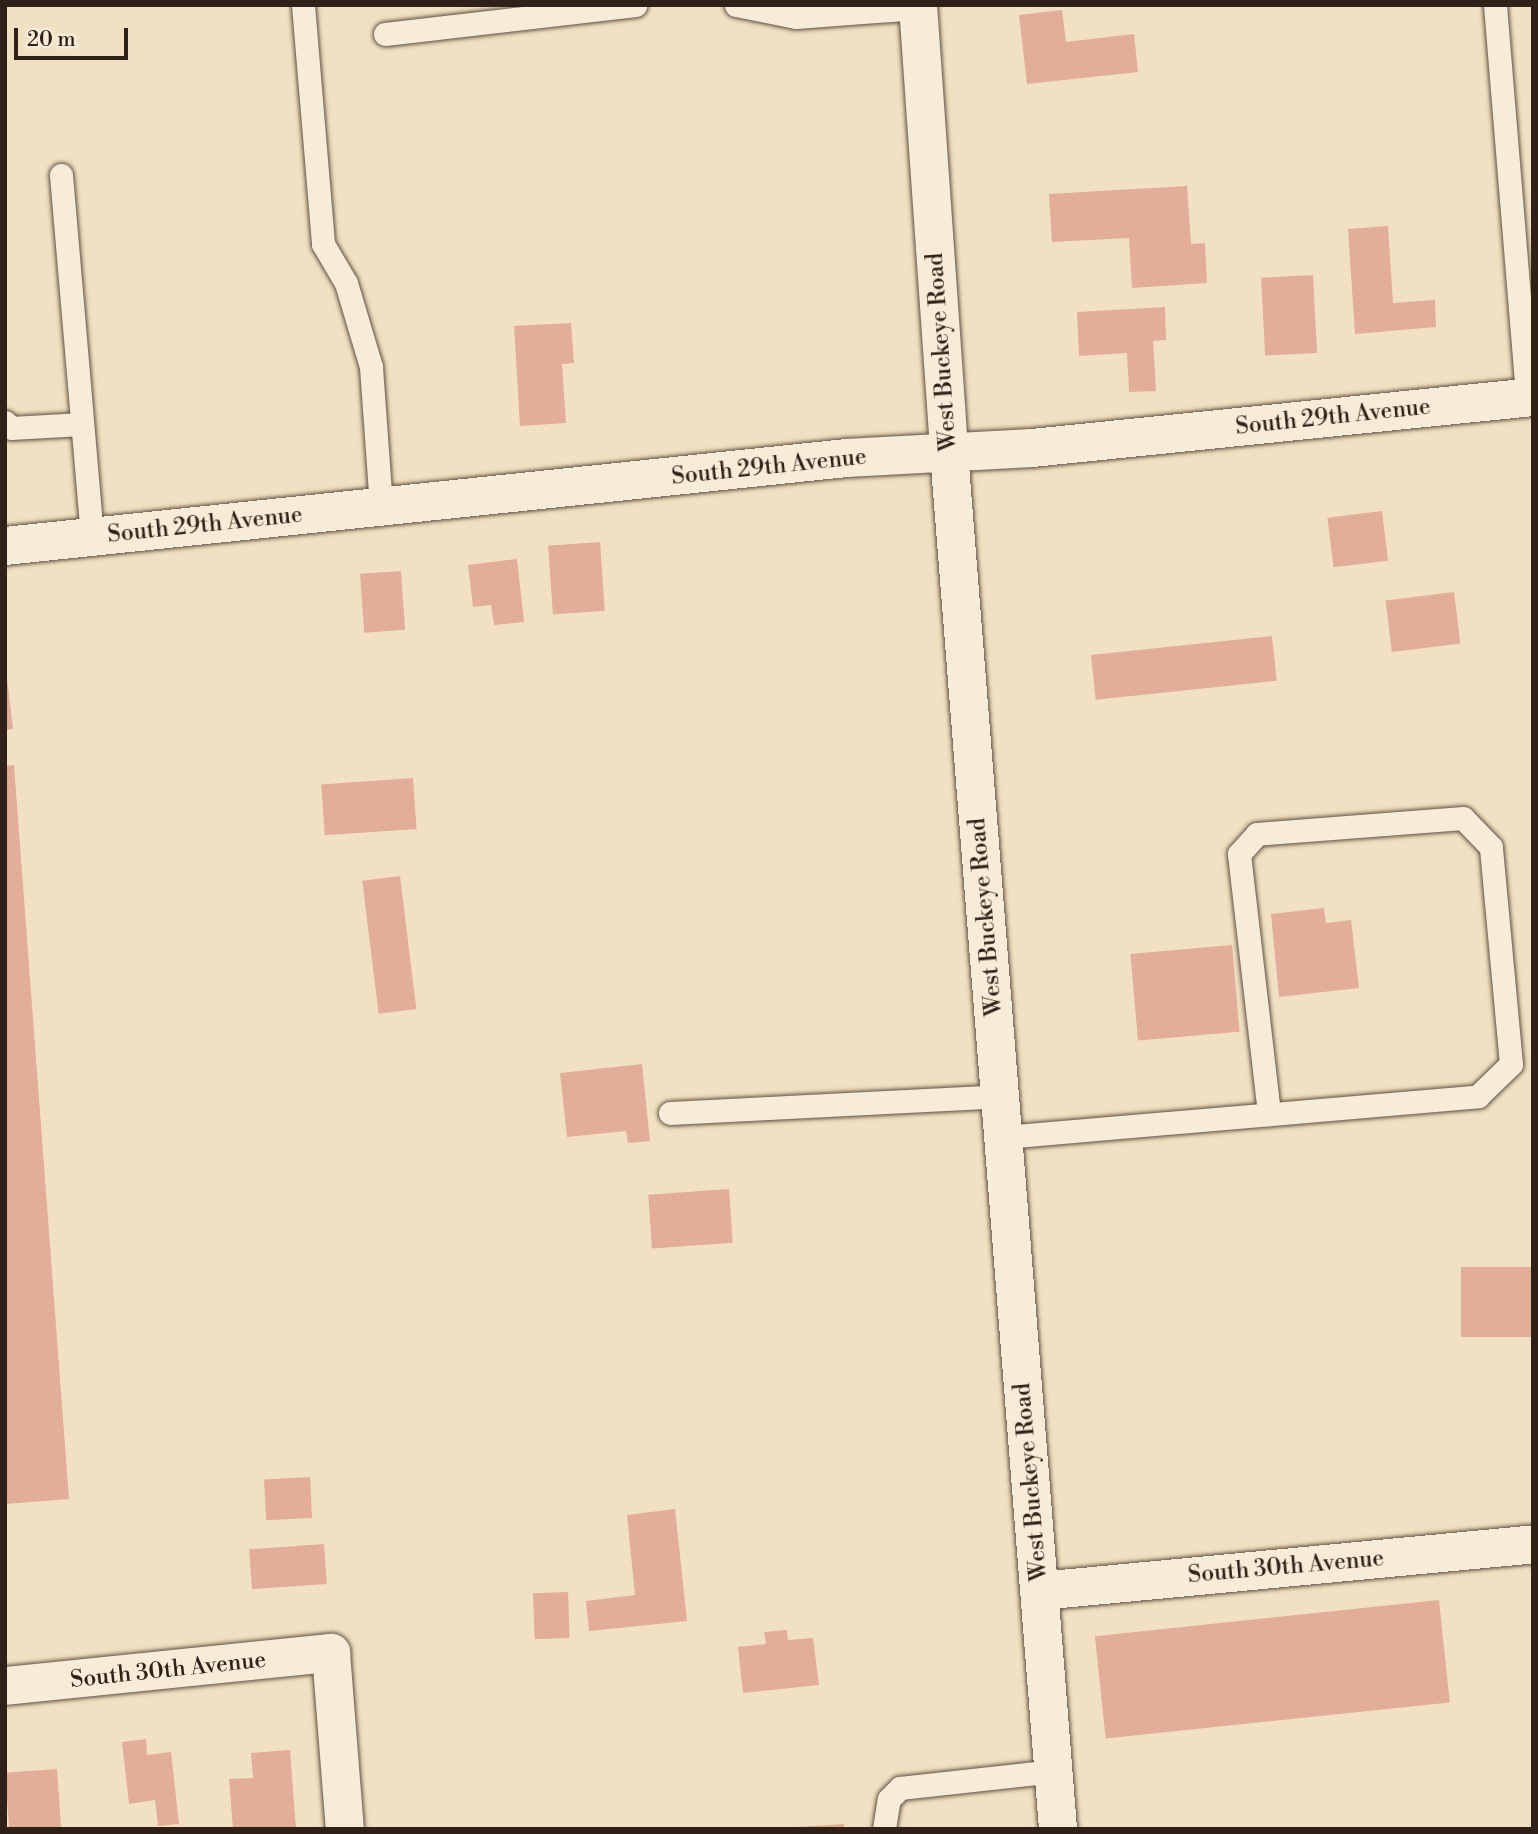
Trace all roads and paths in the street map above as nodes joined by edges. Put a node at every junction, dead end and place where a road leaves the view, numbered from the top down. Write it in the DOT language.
graph roads {
  1 [pos="303,5"];
  2 [pos="635,5"];
  3 [pos="736,5"];
  4 [pos="1495,5"];
  5 [pos="918,6"];
  6 [pos="385,34"];
  7 [pos="61,175"];
  8 [pos="1530,397"];
  9 [pos="5,422"];
  10 [pos="82,424"];
  11 [pos="949,453"];
  12 [pos="380,507"];
  13 [pos="92,537"];
  14 [pos="5,546"];
  15 [pos="1000,1096"];
  16 [pos="670,1112"];
  17 [pos="1269,1114"];
  18 [pos="1004,1137"];
  19 [pos="1533,1544"];
  20 [pos="1040,1591"];
  21 [pos="5,1686"];
  22 [pos="1054,1771"];
  23 [pos="345,1829"];
  24 [pos="884,1829"];
  25 [pos="1058,1829"];
  1 -- 12 [label="lane"];
  2 -- 6 [label="lane"];
  3 -- 5 [label="lane"];
  4 -- 8 [label="lane"];
  5 -- 11 [label="street, West Buckeye Road"];
  7 -- 10 [label="lane"];
  8 -- 11 [label="street, South 29th Avenue"];
  9 -- 10 [label="lane"];
  10 -- 13 [label="lane"];
  11 -- 12 [label="street, South 29th Avenue"];
  11 -- 15 [label="street, West Buckeye Road"];
  12 -- 13 [label="street, South 29th Avenue"];
  13 -- 14 [label="street, South 29th Avenue"];
  15 -- 16 [label="lane"];
  15 -- 18 [label="street, West Buckeye Road"];
  17 -- 17 [label="lane"];
  17 -- 18 [label="lane"];
  18 -- 20 [label="street, West Buckeye Road"];
  19 -- 20 [label="street, South 30th Avenue"];
  20 -- 22 [label="street, West Buckeye Road"];
  21 -- 23 [label="street, South 30th Avenue"];
  22 -- 24 [label="lane"];
  22 -- 25 [label="street, West Buckeye Road"];
}
